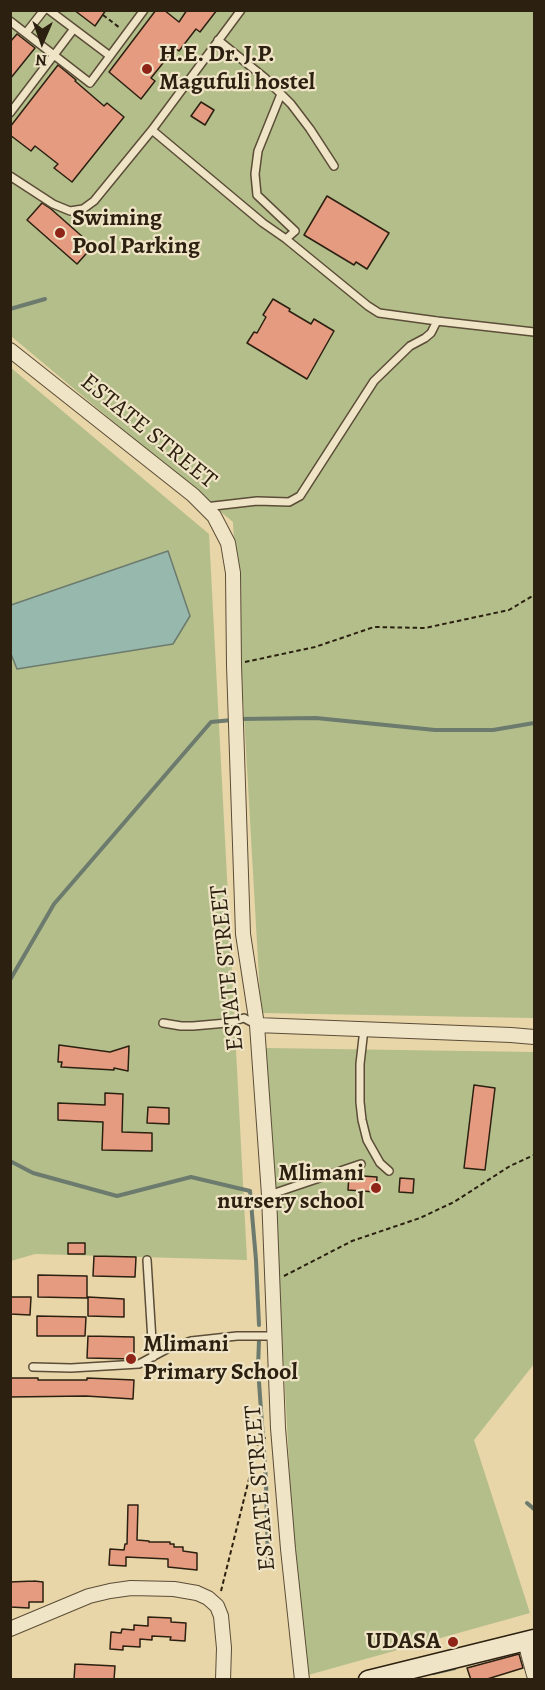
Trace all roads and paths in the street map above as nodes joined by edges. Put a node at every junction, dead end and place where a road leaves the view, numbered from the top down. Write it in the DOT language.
graph roads {
  1 [pos="44,10"];
  2 [pos="49,10"];
  3 [pos="144,10"];
  4 [pos="242,10"];
  5 [pos="103,15"];
  6 [pos="10,21"];
  7 [pos="73,30"];
  8 [pos="26,33"];
  9 [pos="127,33"];
  10 [pos="218,40"];
  11 [pos="55,55"];
  12 [pos="110,56"];
  13 [pos="281,94"];
  14 [pos="10,113"];
  15 [pos="152,130"];
  16 [pos="334,166"];
  17 [pos="10,176"];
  18 [pos="285,239"];
  19 [pos="437,321"];
  20 [pos="534,332"];
  21 [pos="10,351"];
  22 [pos="205,507"];
  23 [pos="534,595"];
  24 [pos="234,664"];
  25 [pos="163,1023"];
  26 [pos="257,1025"];
  27 [pos="364,1029"];
  28 [pos="534,1037"];
  29 [pos="534,1155"];
  30 [pos="361,1164"];
  31 [pos="389,1171"];
  32 [pos="269,1195"];
  33 [pos="147,1260"];
  34 [pos="272,1282"];
  35 [pos="273,1336"];
  36 [pos="153,1357"];
  37 [pos="33,1367"];
  38 [pos="278,1428"];
  39 [pos="217,1606"];
  40 [pos="10,1629"];
  41 [pos="530,1640"];
  42 [pos="534,1675"];
  43 [pos="222,1680"];
  44 [pos="302,1680"];
  45 [pos="368,1680"];
  1 -- 8 [label="lane"];
  2 -- 7 [label="lane"];
  3 -- 9 [label="lane"];
  4 -- 10 [label="lane"];
  5 -- 9 [label="path"];
  6 -- 8 [label="lane"];
  7 -- 11 [label="lane"];
  7 -- 12 [label="lane"];
  8 -- 11 [label="lane"];
  9 -- 12 [label="lane"];
  10 -- 13 [label="lane"];
  10 -- 15 [label="lane"];
  11 -- 12 [label="lane"];
  11 -- 14 [label="lane"];
  13 -- 16 [label="lane"];
  13 -- 18 [label="lane"];
  15 -- 17 [label="lane"];
  15 -- 18 [label="lane"];
  18 -- 19 [label="lane"];
  19 -- 20 [label="lane"];
  19 -- 22 [label="lane"];
  21 -- 22 [label="street, ESTATE STREET"];
  22 -- 24 [label="street, ESTATE STREET"];
  23 -- 24 [label="path"];
  24 -- 26 [label="street, ESTATE STREET"];
  25 -- 26 [label="lane"];
  26 -- 27 [label="street"];
  26 -- 32 [label="street, ESTATE STREET"];
  27 -- 28 [label="street"];
  27 -- 31 [label="lane"];
  29 -- 34 [label="path"];
  30 -- 32 [label="lane"];
  32 -- 34 [label="street, ESTATE STREET"];
  33 -- 36 [label="lane"];
  34 -- 35 [label="street, ESTATE STREET"];
  35 -- 36 [label="lane"];
  35 -- 38 [label="street, ESTATE STREET"];
  36 -- 37 [label="lane"];
  38 -- 39 [label="path"];
  38 -- 44 [label="street, ESTATE STREET"];
  39 -- 40 [label="street"];
  39 -- 43 [label="street"];
  41 -- 42 [label="street"];
  41 -- 45 [label="street"];
}
